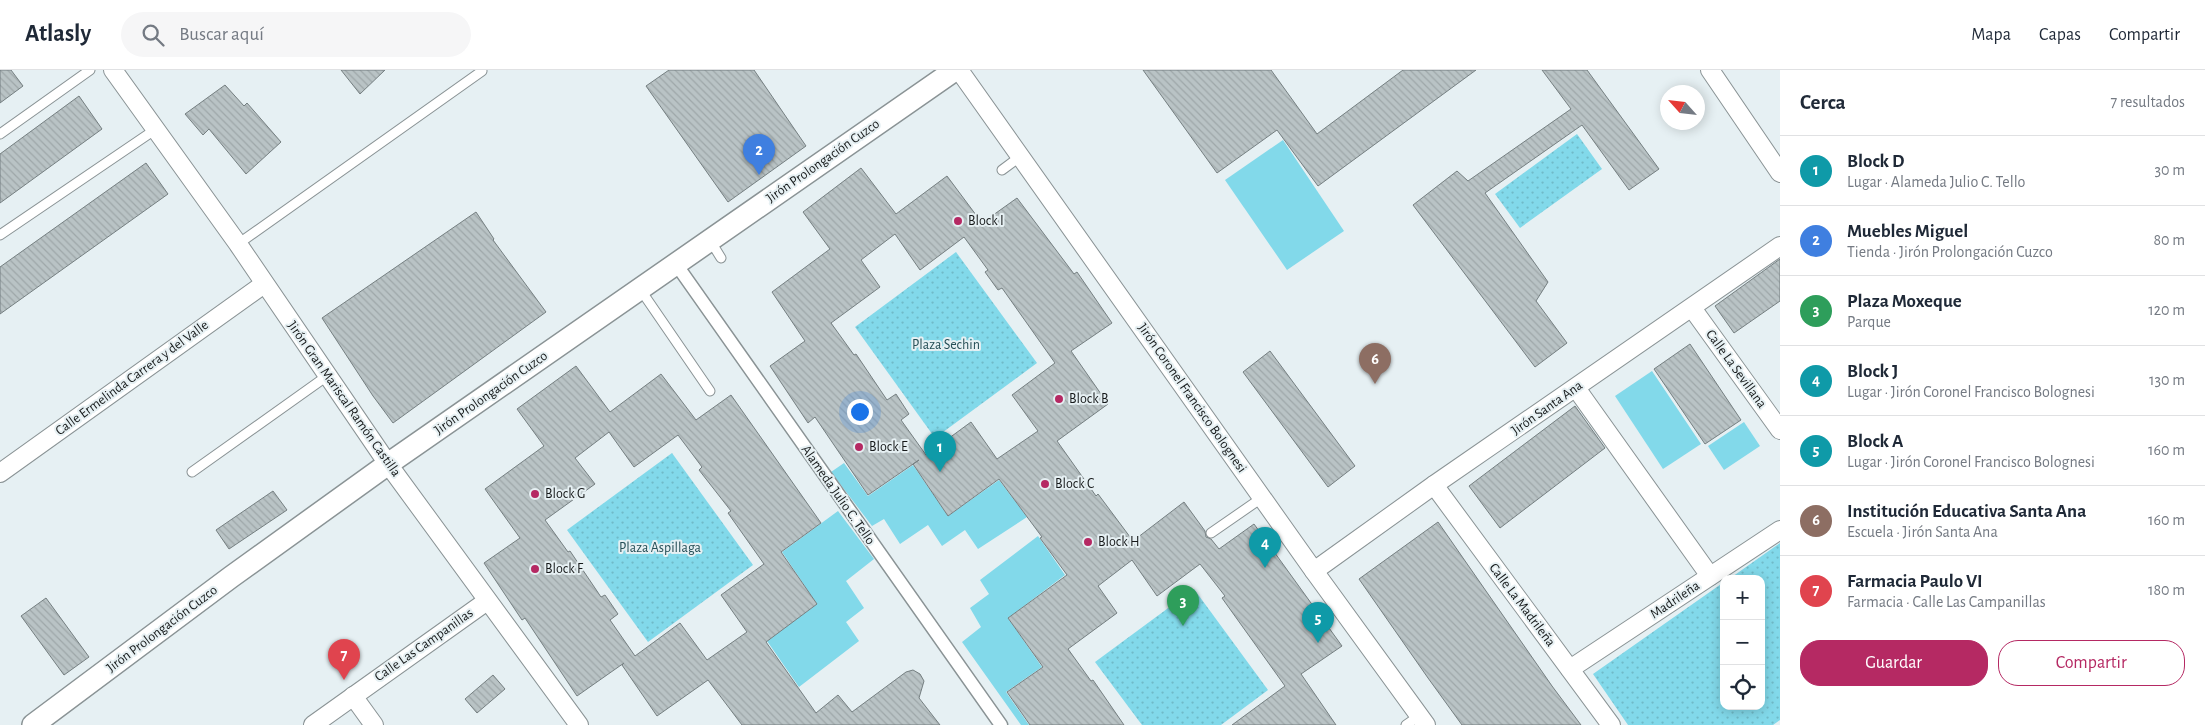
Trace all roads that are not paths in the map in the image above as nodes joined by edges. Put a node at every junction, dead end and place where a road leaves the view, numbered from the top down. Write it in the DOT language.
graph roads {
  1 [pos="90,70"];
  2 [pos="113,70"];
  3 [pos="955,70"];
  4 [pos="959,70"];
  5 [pos="1710,70"];
  6 [pos="482,71"];
  7 [pos="156,129"];
  8 [pos="0,134"];
  9 [pos="1021,156"];
  10 [pos="1002,170"];
  11 [pos="1780,173"];
  12 [pos="0,235"];
  13 [pos="238,244"];
  14 [pos="1780,246"];
  15 [pos="676,264"];
  16 [pos="264,284"];
  17 [pos="640,289"];
  18 [pos="1692,308"];
  19 [pos="327,376"];
  20 [pos="1576,388"];
  21 [pos="710,391"];
  22 [pos="1780,430"];
  23 [pos="388,464"];
  24 [pos="192,472"];
  25 [pos="0,473"];
  26 [pos="1434,485"];
  27 [pos="1263,497"];
  28 [pos="1780,530"];
  29 [pos="1211,533"];
  30 [pos="1314,571"];
  31 [pos="1710,576"];
  32 [pos="487,601"];
  33 [pos="1570,669"];
  34 [pos="353,696"];
  35 [pos="1417,722"];
  36 [pos="34,725"];
  37 [pos="313,725"];
  38 [pos="374,725"];
  39 [pos="579,725"];
  40 [pos="1001,725"];
  41 [pos="1610,725"];
  1 -- 8 [label="lane"];
  2 -- 7 [label="street, Jirón Gran Mariscal Ramón Castilla"];
  3 -- 15 [label="street, Jirón Prolongación Cuzco"];
  4 -- 9 [label="street, Jirón Coronel Francisco Bolognesi"];
  5 -- 11 [label="street"];
  6 -- 13 [label="lane"];
  7 -- 12 [label="lane"];
  7 -- 13 [label="street, Jirón Gran Mariscal Ramón Castilla"];
  9 -- 10 [label="lane"];
  9 -- 27 [label="street, Jirón Coronel Francisco Bolognesi"];
  13 -- 16 [label="street, Jirón Gran Mariscal Ramón Castilla"];
  14 -- 18 [label="street, Jirón Santa Ana"];
  15 -- 17 [label="street, Jirón Prolongación Cuzco"];
  15 -- 40 [label="street, Alameda Julio C. Tello"];
  16 -- 19 [label="street, Jirón Gran Mariscal Ramón Castilla"];
  16 -- 25 [label="street, Calle Ermelinda Carrera y del Valle"];
  17 -- 21 [label="lane"];
  17 -- 23 [label="street, Jirón Prolongación Cuzco"];
  18 -- 20 [label="street, Jirón Santa Ana"];
  18 -- 22 [label="street, Calle La Sevillana"];
  19 -- 23 [label="street, Jirón Gran Mariscal Ramón Castilla"];
  19 -- 24 [label="lane"];
  20 -- 26 [label="street, Jirón Santa Ana"];
  20 -- 31 [label="street"];
  23 -- 32 [label="street, Jirón Gran Mariscal Ramón Castilla"];
  23 -- 36 [label="street, Jirón Prolongación Cuzco"];
  26 -- 30 [label="street, Jirón Santa Ana"];
  26 -- 33 [label="street, Calle La Madrileña"];
  27 -- 29 [label="lane"];
  27 -- 30 [label="street, Jirón Coronel Francisco Bolognesi"];
  28 -- 31 [label="street, Madrileña"];
  30 -- 35 [label="street, Jirón Coronel Francisco Bolognesi"];
  31 -- 33 [label="street, Madrileña"];
  32 -- 34 [label="street, Calle Las Campanillas"];
  32 -- 39 [label="street, Jirón Gran Mariscal Ramón Castilla"];
  33 -- 41 [label="street, Calle La Madrileña"];
  34 -- 37 [label="street, Calle Las Campanillas"];
  34 -- 38 [label="street"];
}
